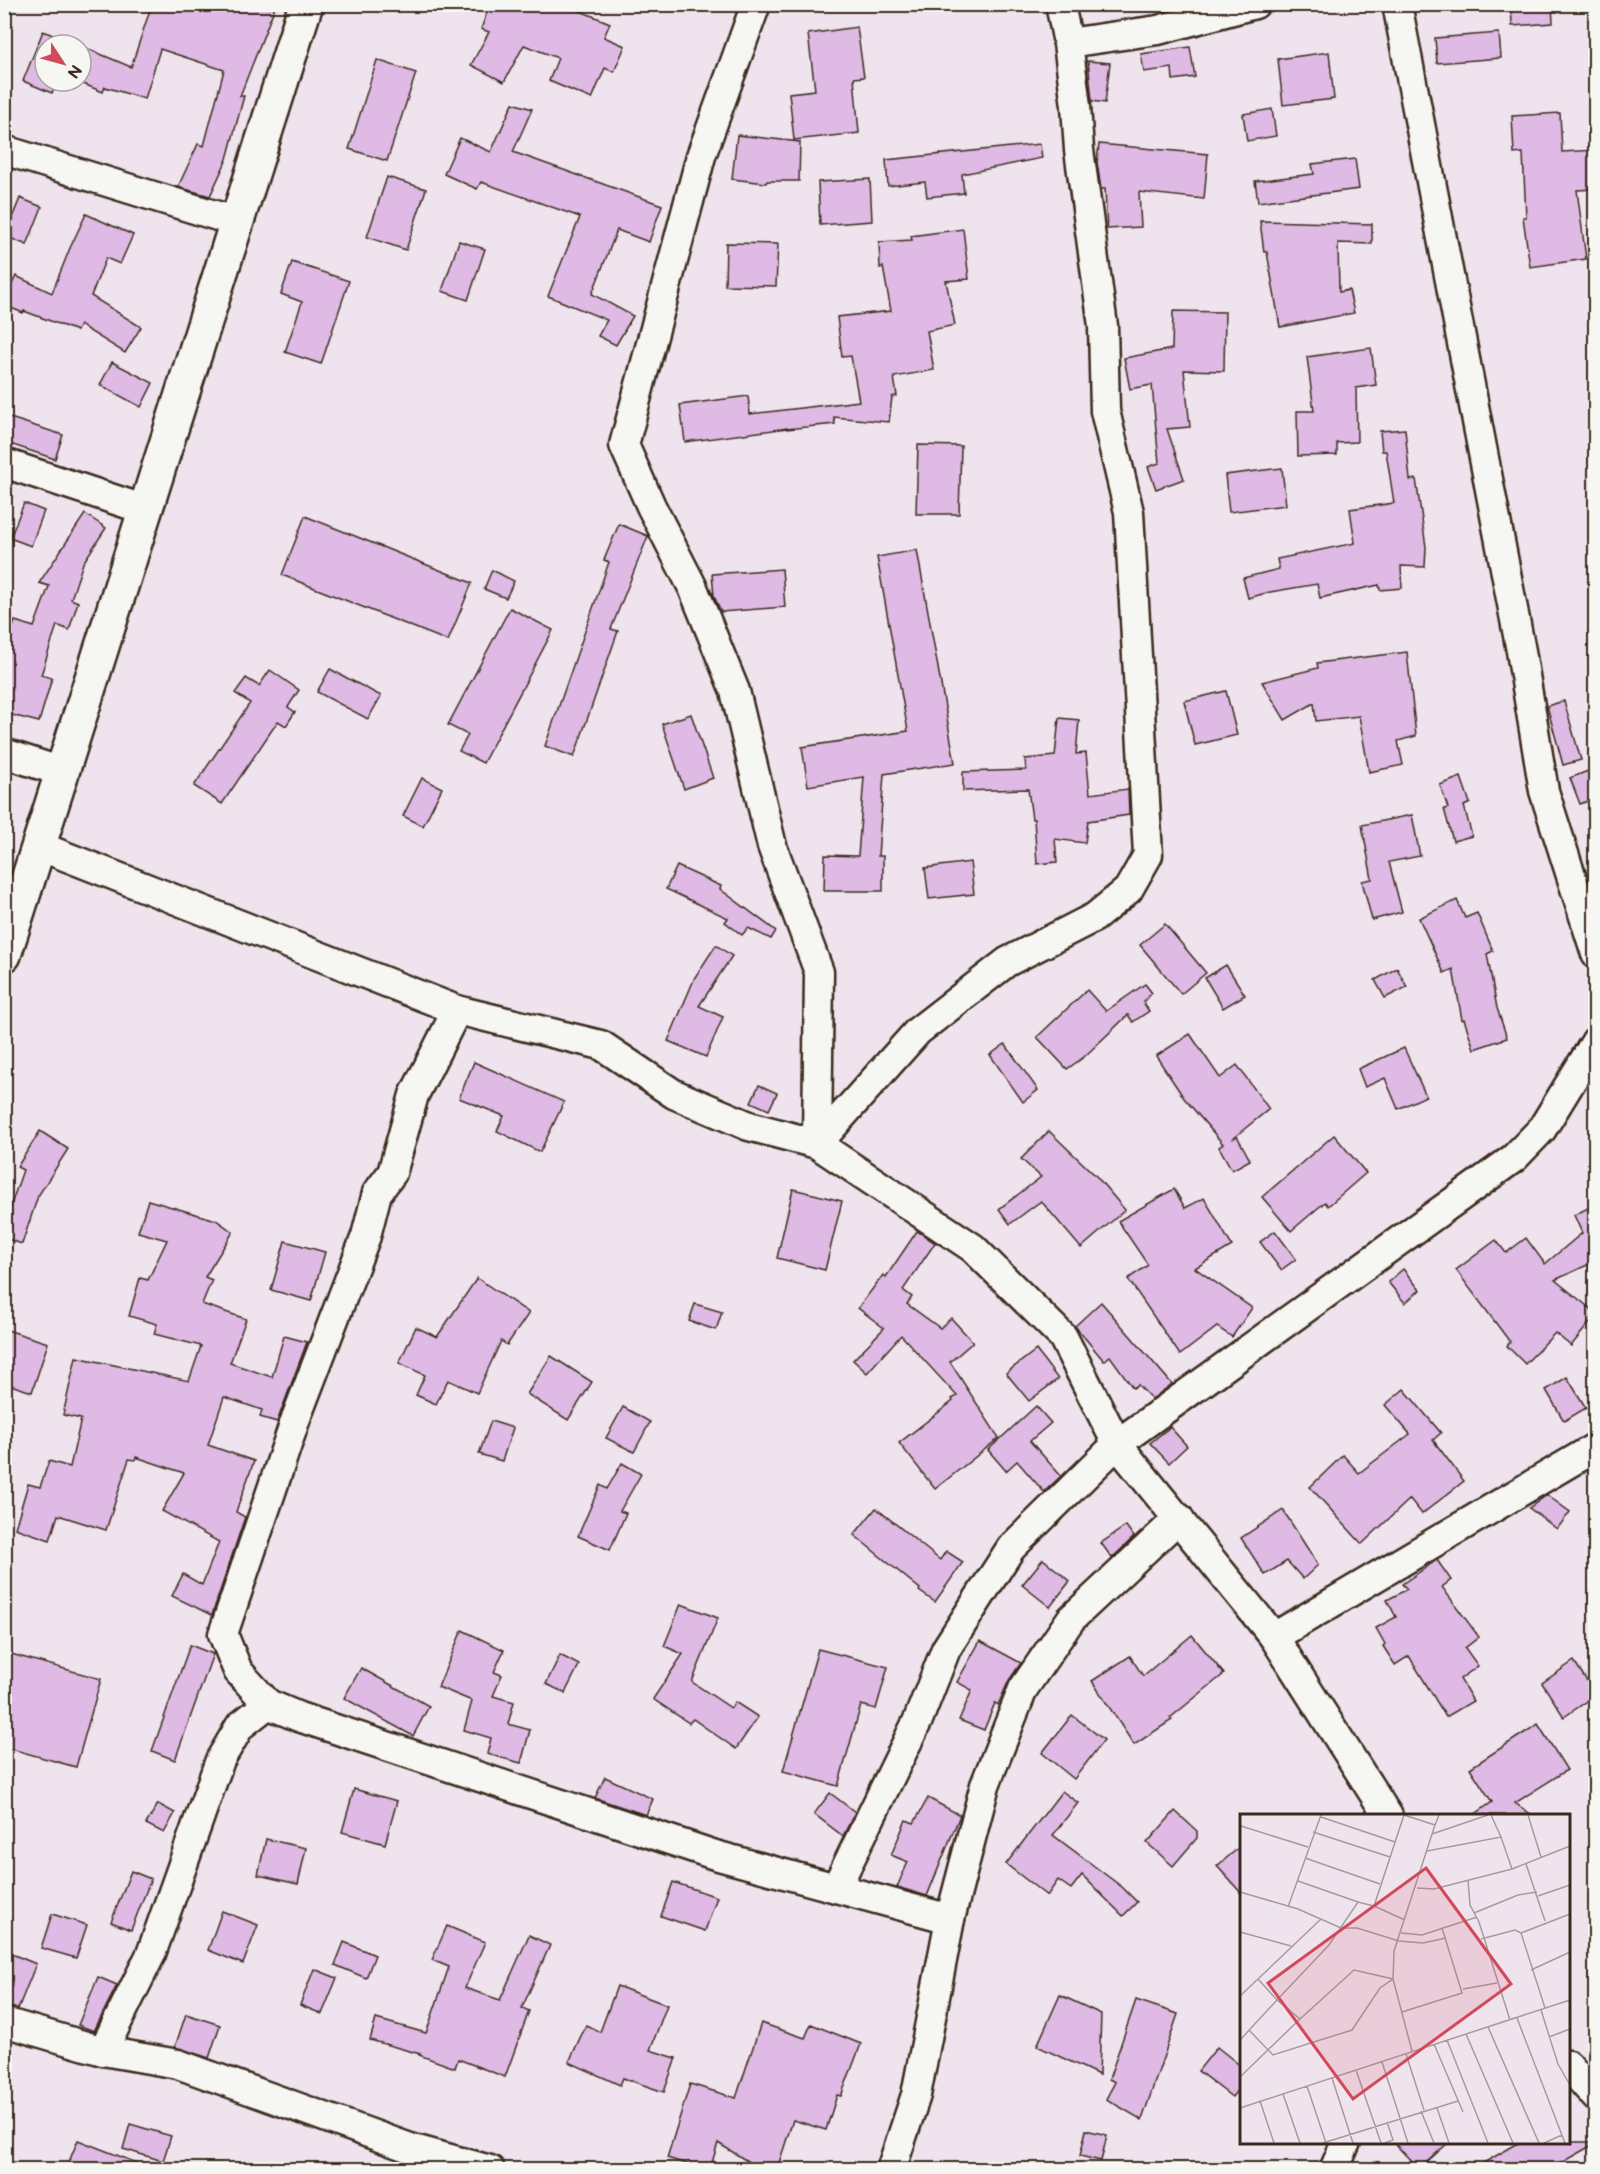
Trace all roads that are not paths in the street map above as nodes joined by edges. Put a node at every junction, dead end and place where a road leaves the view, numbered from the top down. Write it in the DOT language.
graph roads {
  1 [pos="306,4"];
  2 [pos="756,4"];
  3 [pos="1060,4"];
  4 [pos="1255,4"];
  5 [pos="1397,4"];
  6 [pos="1068,43"];
  7 [pos="4,150"];
  8 [pos="237,222"];
  9 [pos="4,463"];
  10 [pos="146,510"];
  11 [pos="4,753"];
  12 [pos="62,772"];
  13 [pos="39,846"];
  14 [pos="1596,954"];
  15 [pos="4,955"];
  16 [pos="457,1010"];
  17 [pos="1596,1041"];
  18 [pos="817,1144"];
  19 [pos="1117,1444"];
  20 [pos="1596,1448"];
  21 [pos="1179,1518"];
  22 [pos="1274,1637"];
  23 [pos="268,1704"];
  24 [pos="1387,1814"];
  25 [pos="836,1888"];
  26 [pos="950,1919"];
  27 [pos="4,2022"];
  28 [pos="103,2051"];
  29 [pos="1570,2066"];
  30 [pos="1596,2097"];
  31 [pos="1345,2144"];
  32 [pos="490,2169"];
  33 [pos="891,2169"];
  34 [pos="1334,2169"];
  1 -- 8 [label="main road"];
  2 -- 18 [label="street"];
  3 -- 6 [label="street"];
  4 -- 6 [label="street"];
  5 -- 14 [label="street"];
  6 -- 18 [label="street"];
  7 -- 8 [label="street"];
  8 -- 10 [label="main road"];
  9 -- 10 [label="street"];
  10 -- 12 [label="main road"];
  11 -- 12 [label="street"];
  12 -- 13 [label="main road"];
  13 -- 15 [label="main road"];
  13 -- 16 [label="street"];
  16 -- 18 [label="street"];
  16 -- 23 [label="street"];
  17 -- 19 [label="street"];
  18 -- 19 [label="street"];
  19 -- 21 [label="street"];
  19 -- 25 [label="street"];
  20 -- 22 [label="street"];
  21 -- 22 [label="street"];
  21 -- 26 [label="street"];
  22 -- 24 [label="street"];
  23 -- 25 [label="street"];
  23 -- 28 [label="street"];
  25 -- 26 [label="street"];
  26 -- 33 [label="street"];
  27 -- 28 [label="street"];
  28 -- 32 [label="street"];
  29 -- 30 [label="street"];
  31 -- 34 [label="street"];
}
